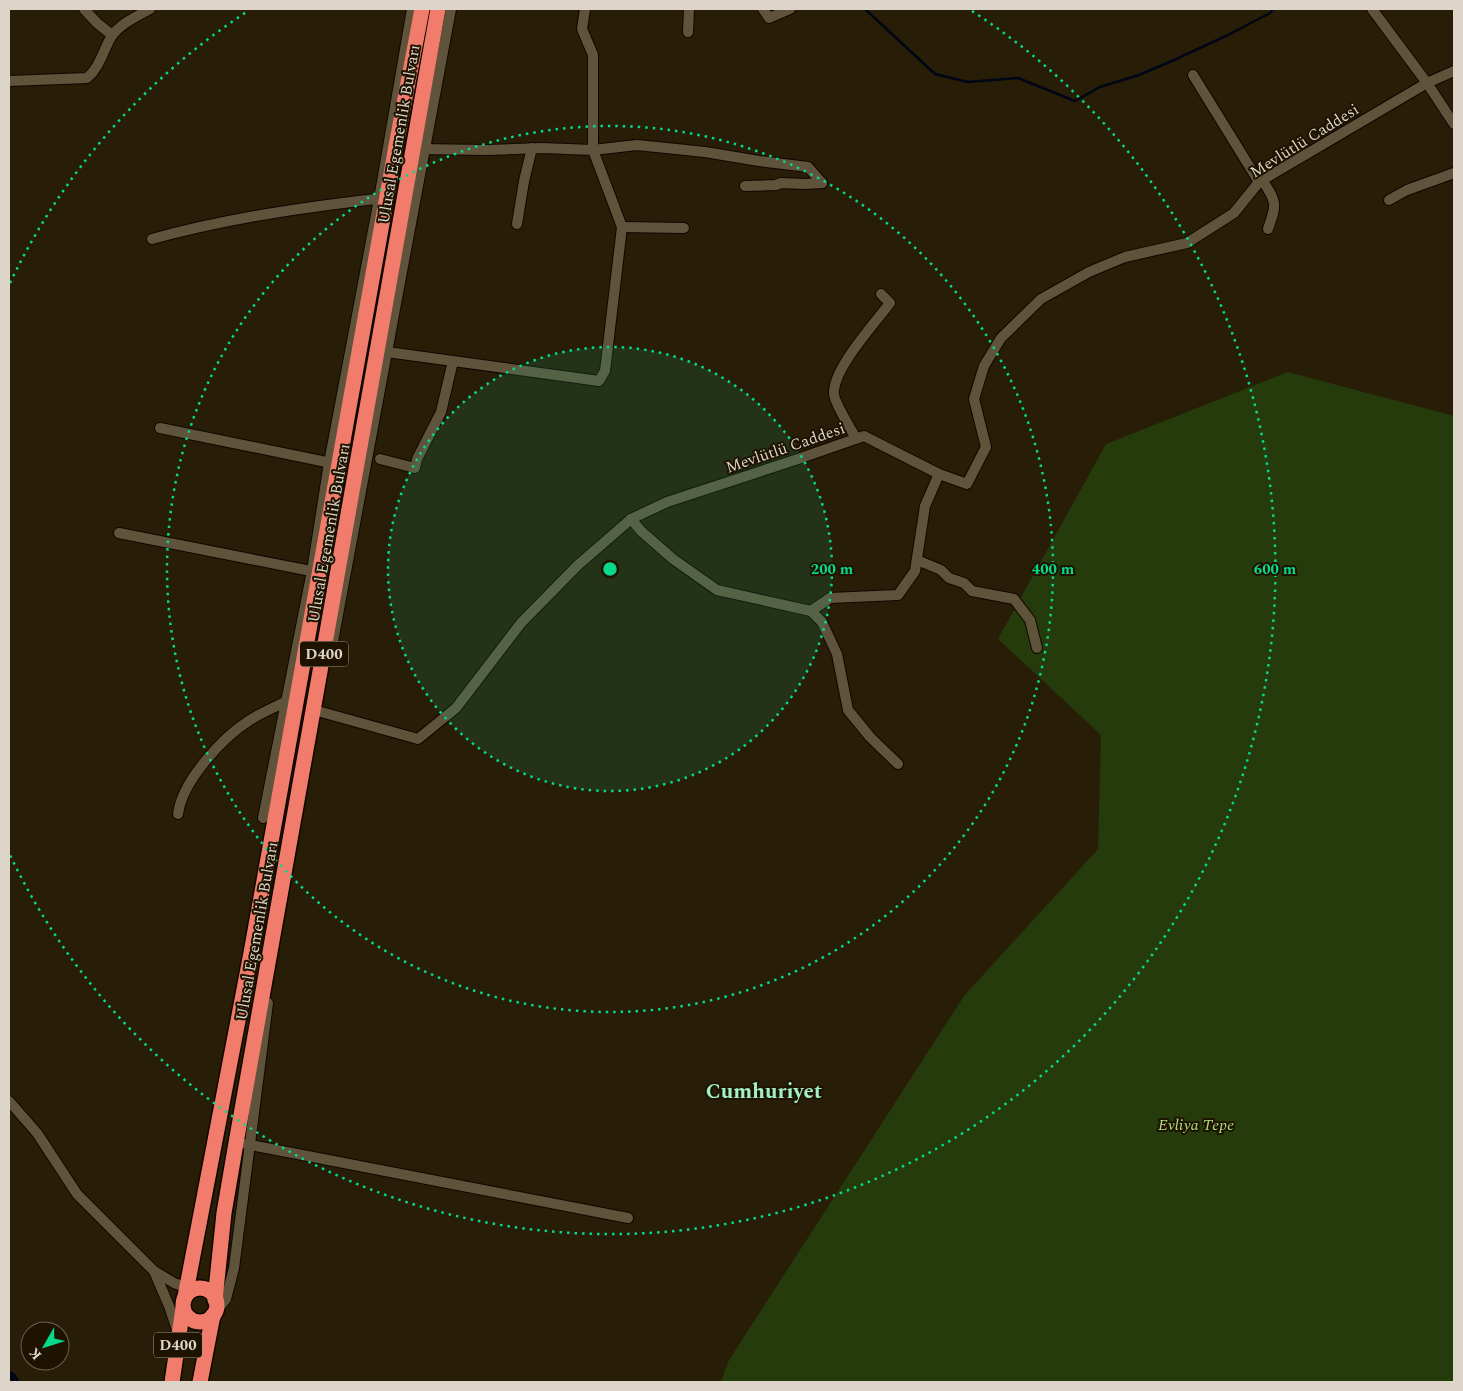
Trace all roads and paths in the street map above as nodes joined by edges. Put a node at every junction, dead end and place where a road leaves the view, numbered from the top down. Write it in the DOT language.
graph roads {
  1 [pos="84,9"];
  2 [pos="150,9"];
  3 [pos="412,9"];
  4 [pos="422,9"];
  5 [pos="438,9"];
  6 [pos="451,9"];
  7 [pos="585,9"];
  8 [pos="689,9"];
  9 [pos="763,9"];
  10 [pos="790,9"];
  11 [pos="1372,9"];
  12 [pos="688,32"];
  13 [pos="112,35"];
  14 [pos="1454,71"];
  15 [pos="1193,75"];
  16 [pos="9,81"];
  17 [pos="1427,84"];
  18 [pos="1454,124"];
  19 [pos="396,146"];
  20 [pos="532,148"];
  21 [pos="418,149"];
  22 [pos="593,150"];
  23 [pos="1454,173"];
  24 [pos="1260,181"];
  25 [pos="745,186"];
  26 [pos="383,198"];
  27 [pos="1389,200"];
  28 [pos="517,224"];
  29 [pos="622,227"];
  30 [pos="684,228"];
  31 [pos="1268,230"];
  32 [pos="152,239"];
  33 [pos="881,294"];
  34 [pos="387,352"];
  35 [pos="453,361"];
  36 [pos="160,428"];
  37 [pos="856,438"];
  38 [pos="380,459"];
  39 [pos="334,464"];
  40 [pos="939,474"];
  41 [pos="631,519"];
  42 [pos="119,533"];
  43 [pos="917,560"];
  44 [pos="315,572"];
  45 [pos="811,611"];
  46 [pos="1037,648"];
  47 [pos="285,702"];
  48 [pos="317,711"];
  49 [pos="898,764"];
  50 [pos="178,814"];
  51 [pos="263,818"];
  52 [pos="9,1100"];
  53 [pos="243,1144"];
  54 [pos="628,1218"];
  55 [pos="154,1271"];
  56 [pos="187,1296"];
  57 [pos="216,1300"];
  58 [pos="213,1316"];
  59 [pos="179,1338"];
  60 [pos="172,1382"];
  61 [pos="200,1382"];
  1 -- 13 [label="street"];
  2 -- 13 [label="street"];
  3 -- 26 [label="street"];
  4 -- 19 [label="highway, Ulusal Egemenlik Bulvarı / D400"];
  5 -- 21 [label="highway, Ulusal Egemenlik Bulvarı / D400"];
  6 -- 21 [label="street"];
  7 -- 22 [label="street"];
  8 -- 12 [label="street"];
  9 -- 10 [label="street"];
  11 -- 17 [label="street"];
  13 -- 16 [label="street"];
  14 -- 17 [label="street, Mevlütlü Caddesi"];
  15 -- 24 [label="street"];
  17 -- 18 [label="street"];
  17 -- 24 [label="street, Mevlütlü Caddesi"];
  19 -- 21 [label="highway"];
  19 -- 26 [label="highway, Ulusal Egemenlik Bulvarı / D400"];
  20 -- 21 [label="street"];
  20 -- 22 [label="street"];
  20 -- 28 [label="street"];
  21 -- 34 [label="street"];
  21 -- 48 [label="highway, Ulusal Egemenlik Bulvarı / D400"];
  22 -- 25 [label="street"];
  22 -- 29 [label="street"];
  23 -- 27 [label="street"];
  24 -- 31 [label="street"];
  24 -- 40 [label="street, Mevlütlü Caddesi"];
  26 -- 32 [label="street"];
  26 -- 39 [label="highway, Ulusal Egemenlik Bulvarı / D400"];
  29 -- 30 [label="street"];
  29 -- 35 [label="street"];
  33 -- 37 [label="street"];
  34 -- 35 [label="street"];
  34 -- 48 [label="street"];
  35 -- 38 [label="street"];
  36 -- 39 [label="street"];
  37 -- 40 [label="street, Mevlütlü Caddesi"];
  37 -- 41 [label="street, Mevlütlü Caddesi"];
  39 -- 44 [label="highway, Ulusal Egemenlik Bulvarı / D400"];
  40 -- 43 [label="street"];
  41 -- 45 [label="street"];
  41 -- 48 [label="street, Mevlütlü Caddesi"];
  42 -- 44 [label="street"];
  43 -- 45 [label="street"];
  43 -- 46 [label="street"];
  44 -- 47 [label="street"];
  44 -- 56 [label="highway, Ulusal Egemenlik Bulvarı / D400"];
  45 -- 49 [label="street"];
  47 -- 50 [label="street"];
  47 -- 51 [label="street"];
  48 -- 53 [label="highway, Ulusal Egemenlik Bulvarı / D400"];
  52 -- 55 [label="street"];
  53 -- 54 [label="street"];
  53 -- 57 [label="highway, Ulusal Egemenlik Bulvarı / D400"];
  53 -- 58 [label="street"];
  55 -- 56 [label="street"];
  55 -- 59 [label="street"];
  56 -- 57 [label="highway"];
  56 -- 58 [label="highway"];
  56 -- 59 [label="highway, Ulusal Egemenlik Bulvarı / D400"];
  57 -- 58 [label="highway"];
  58 -- 61 [label="highway, D400"];
  59 -- 60 [label="highway, Ulusal Egemenlik Bulvarı / D400"];
}
